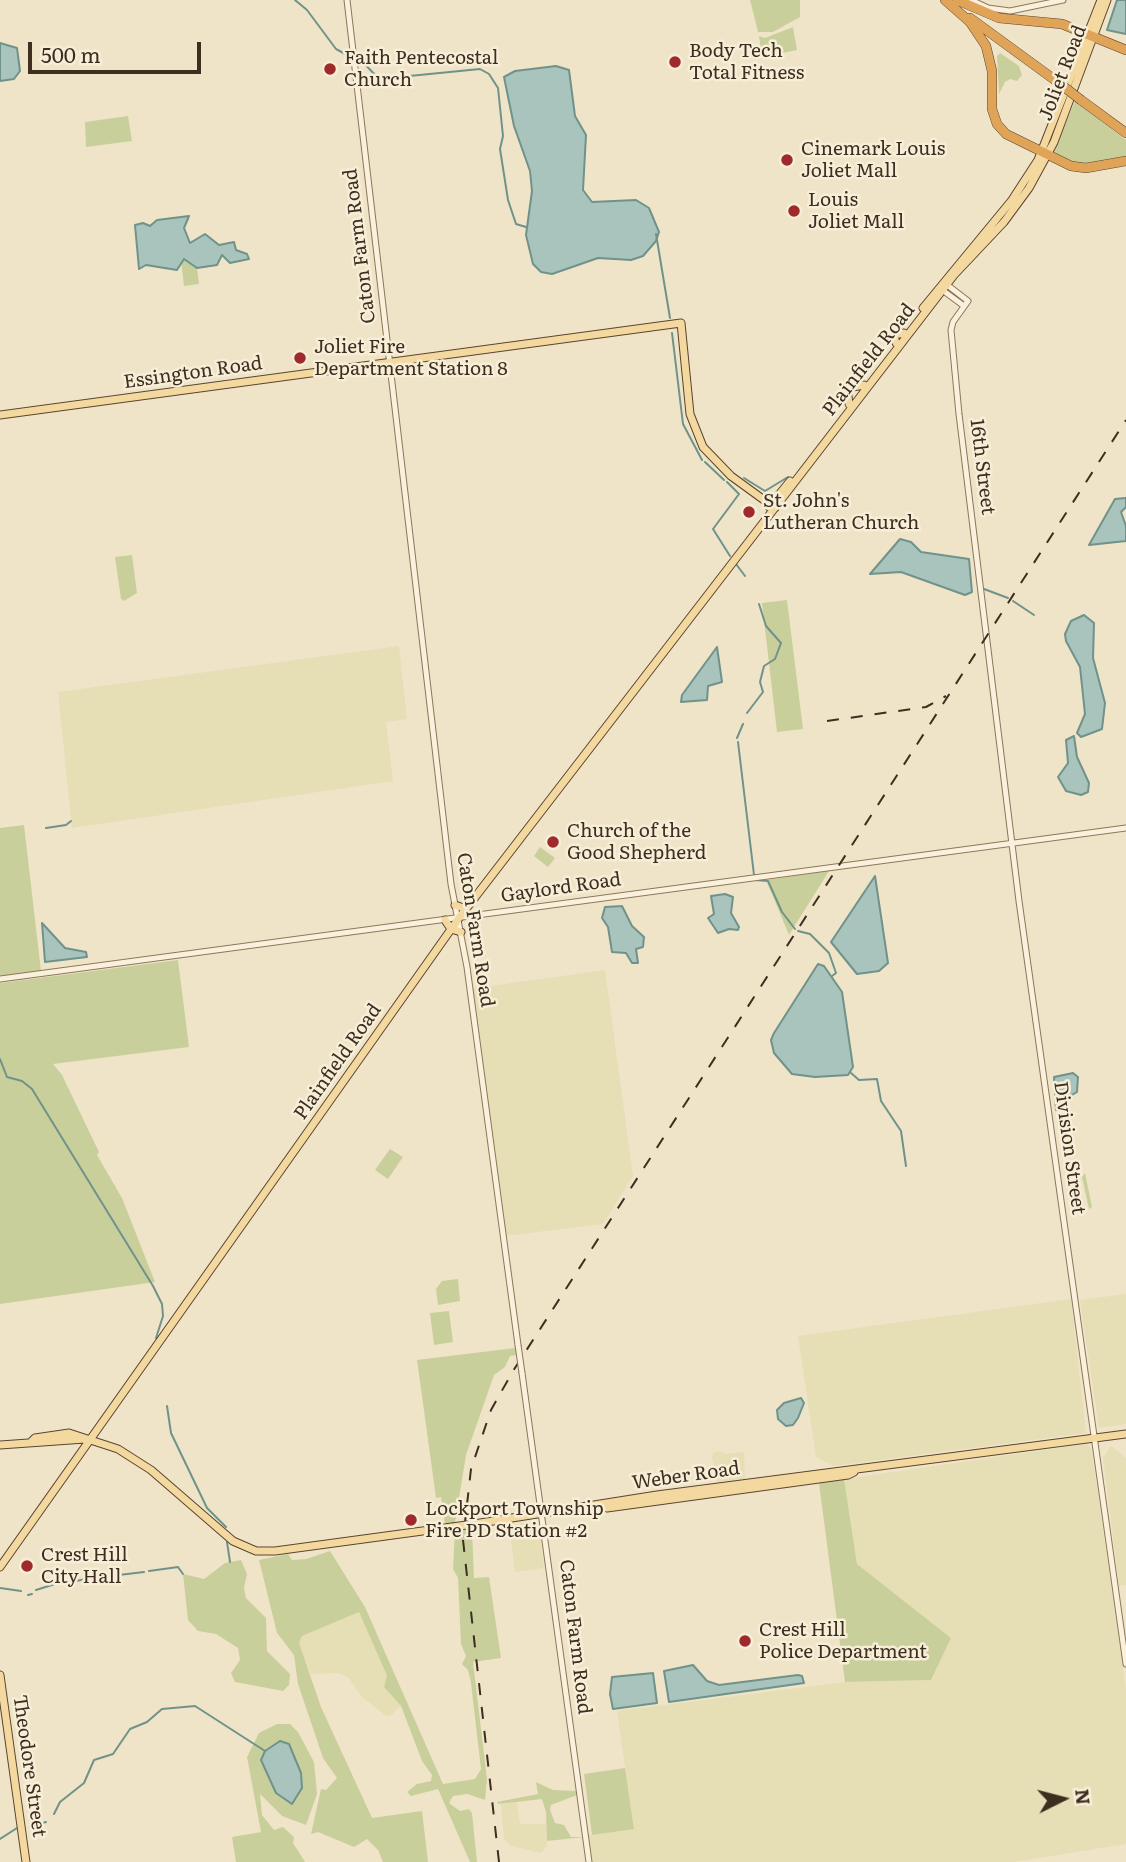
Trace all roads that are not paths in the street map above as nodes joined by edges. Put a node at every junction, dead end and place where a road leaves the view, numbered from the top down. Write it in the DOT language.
graph roads {
  1 [pos="347,0"];
  2 [pos="946,0"];
  3 [pos="957,0"];
  4 [pos="971,0"];
  5 [pos="1063,0"];
  6 [pos="1101,0"];
  7 [pos="1107,0"];
  8 [pos="1091,34"];
  9 [pos="1126,50"];
  10 [pos="1060,81"];
  11 [pos="1082,97"];
  12 [pos="1126,126"];
  13 [pos="1126,133"];
  14 [pos="1042,156"];
  15 [pos="1126,161"];
  16 [pos="943,283"];
  17 [pos="390,362"];
  18 [pos="864,385"];
  19 [pos="849,404"];
  20 [pos="0,415"];
  21 [pos="777,497"];
  22 [pos="763,499"];
  23 [pos="773,506"];
  24 [pos="766,512"];
  25 [pos="715,585"];
  26 [pos="987,636"];
  27 [pos="1126,828"];
  28 [pos="1012,843"];
  29 [pos="455,905"];
  30 [pos="466,909"];
  31 [pos="459,918"];
  32 [pos="445,920"];
  33 [pos="451,929"];
  34 [pos="461,932"];
  35 [pos="0,979"];
  36 [pos="1126,1434"];
  37 [pos="1094,1438"];
  38 [pos="88,1440"];
  39 [pos="0,1445"];
  40 [pos="543,1514"];
  41 [pos="0,1567"];
  42 [pos="1126,1664"];
  43 [pos="0,1675"];
  44 [pos="26,1862"];
  45 [pos="589,1862"];
  1 -- 17 [label="street, Caton Farm Road"];
  2 -- 10 [label="highway"];
  2 -- 14 [label="highway"];
  3 -- 8 [label="highway"];
  3 -- 10 [label="highway"];
  4 -- 5 [label="street"];
  6 -- 8 [label="main road, Joliet Road"];
  7 -- 8 [label="main road, Joliet Road"];
  8 -- 9 [label="highway"];
  8 -- 14 [label="main road, Joliet Road"];
  10 -- 11 [label="highway"];
  11 -- 12 [label="highway"];
  11 -- 13 [label="highway"];
  14 -- 15 [label="highway"];
  14 -- 16 [label="main road, Plainfield Road"];
  16 -- 18 [label="main road, Plainfield Road"];
  16 -- 23 [label="main road, Plainfield Road"];
  16 -- 26 [label="street, 16th Street"];
  17 -- 20 [label="main road, Essington Road"];
  17 -- 22 [label="main road, Essington Road"];
  17 -- 29 [label="street, Caton Farm Road"];
  18 -- 19 [label="main road, Plainfield Road"];
  18 -- 19 [label="main road"];
  19 -- 21 [label="main road, Plainfield Road"];
  21 -- 22 [label="main road"];
  21 -- 23 [label="main road, Plainfield Road"];
  22 -- 23 [label="main road"];
  22 -- 24 [label="main road"];
  23 -- 24 [label="main road, Plainfield Road"];
  23 -- 25 [label="main road, Plainfield Road"];
  24 -- 25 [label="main road, Plainfield Road"];
  25 -- 30 [label="main road, Plainfield Road"];
  26 -- 28 [label="street, Division Street"];
  27 -- 28 [label="street, Gaylord Road"];
  28 -- 31 [label="street, Gaylord Road"];
  28 -- 37 [label="street, Division Street"];
  29 -- 30 [label="main road"];
  29 -- 31 [label="street, Caton Farm Road"];
  30 -- 31 [label="main road, Plainfield Road"];
  31 -- 32 [label="street, Gaylord Road"];
  31 -- 33 [label="main road, Plainfield Road"];
  31 -- 34 [label="street, Caton Farm Road"];
  32 -- 33 [label="main road"];
  32 -- 35 [label="street, Gaylord Road"];
  33 -- 34 [label="main road"];
  33 -- 38 [label="main road, Plainfield Road"];
  34 -- 40 [label="street, Caton Farm Road, bridge"];
  36 -- 37 [label="main road, Weber Road"];
  37 -- 40 [label="main road, Weber Road"];
  37 -- 42 [label="street, Division Street"];
  38 -- 39 [label="main road, Weber Road"];
  38 -- 40 [label="main road, Weber Road, bridge"];
  38 -- 41 [label="main road, Plainfield Road"];
  40 -- 45 [label="street, Caton Farm Road"];
  43 -- 44 [label="main road, Theodore Street"];
}
